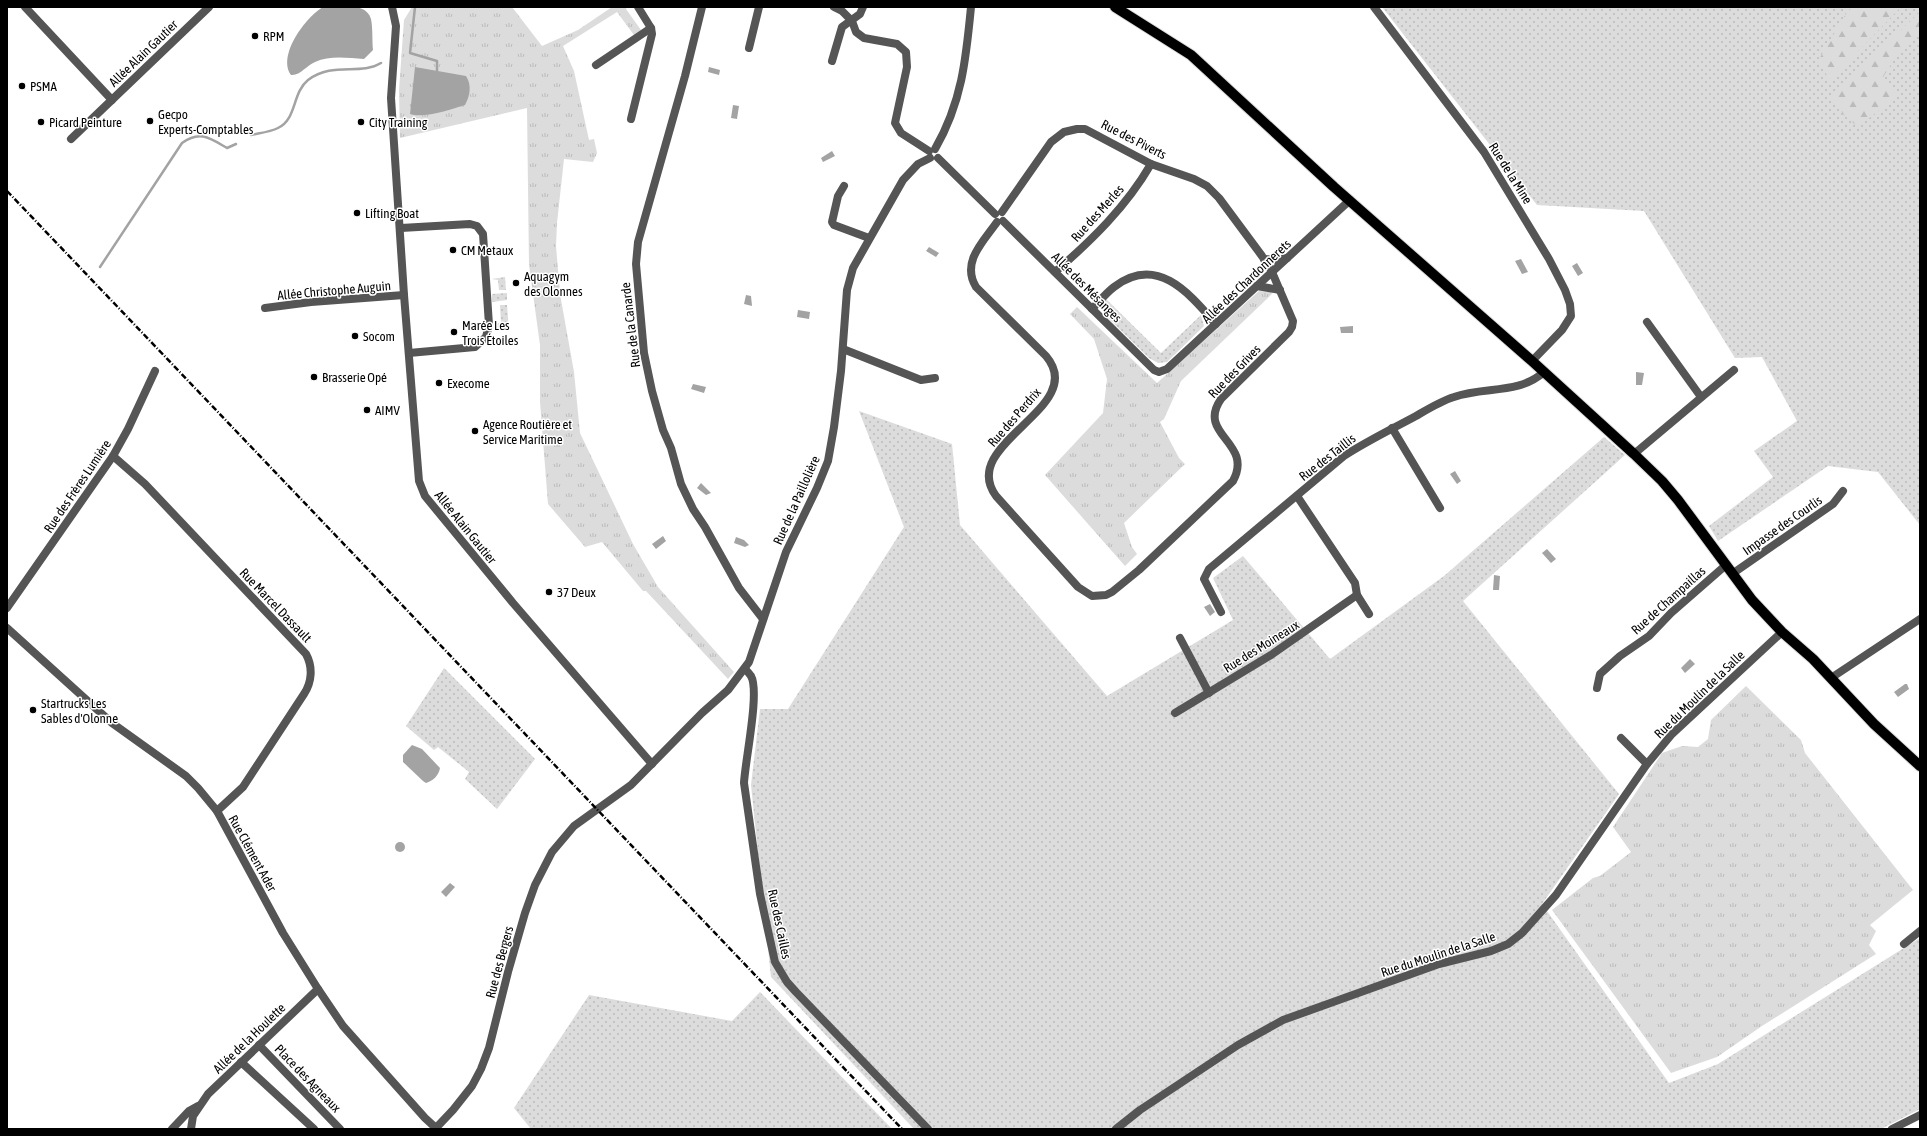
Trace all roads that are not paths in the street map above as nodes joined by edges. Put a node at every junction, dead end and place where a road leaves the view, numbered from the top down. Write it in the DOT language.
graph roads {
  1 [pos="25,7"];
  2 [pos="209,7"];
  3 [pos="392,7"];
  4 [pos="638,7"];
  5 [pos="702,7"];
  6 [pos="759,7"];
  7 [pos="834,7"];
  8 [pos="864,7"];
  9 [pos="971,7"];
  10 [pos="1115,7"];
  11 [pos="1374,7"];
  12 [pos="852,21"];
  13 [pos="652,28"];
  14 [pos="748,48"];
  15 [pos="832,61"];
  16 [pos="596,65"];
  17 [pos="112,100"];
  18 [pos="631,119"];
  19 [pos="70,139"];
  20 [pos="933,154"];
  21 [pos="1150,164"];
  22 [pos="844,186"];
  23 [pos="1350,200"];
  24 [pos="999,217"];
  25 [pos="401,228"];
  26 [pos="869,238"];
  27 [pos="1288,258"];
  28 [pos="1264,259"];
  29 [pos="1055,272"];
  30 [pos="1272,272"];
  31 [pos="1257,286"];
  32 [pos="1280,290"];
  33 [pos="404,295"];
  34 [pos="265,308"];
  35 [pos="1092,309"];
  36 [pos="1647,322"];
  37 [pos="1216,324"];
  38 [pos="842,349"];
  39 [pos="409,353"];
  40 [pos="1532,361"];
  41 [pos="1154,370"];
  42 [pos="1734,370"];
  43 [pos="156,372"];
  44 [pos="1544,372"];
  45 [pos="936,378"];
  46 [pos="1701,397"];
  47 [pos="1392,428"];
  48 [pos="1634,454"];
  49 [pos="113,456"];
  50 [pos="1843,491"];
  51 [pos="1297,496"];
  52 [pos="1440,508"];
  53 [pos="1726,565"];
  54 [pos="1139,570"];
  55 [pos="1732,574"];
  56 [pos="1357,595"];
  57 [pos="7,608"];
  58 [pos="1221,612"];
  59 [pos="1369,614"];
  60 [pos="763,619"];
  61 [pos="1920,619"];
  62 [pos="7,628"];
  63 [pos="1782,632"];
  64 [pos="1180,638"];
  65 [pos="745,669"];
  66 [pos="1831,678"];
  67 [pos="1597,688"];
  68 [pos="1209,693"];
  69 [pos="1176,713"];
  70 [pos="1621,738"];
  71 [pos="652,764"];
  72 [pos="1647,764"];
  73 [pos="1920,766"];
  74 [pos="597,810"];
  75 [pos="217,811"];
  76 [pos="1920,931"];
  77 [pos="1904,944"];
  78 [pos="318,989"];
  79 [pos="259,1045"];
  80 [pos="241,1062"];
  81 [pos="199,1106"];
  82 [pos="1920,1115"];
  83 [pos="172,1129"];
  84 [pos="191,1129"];
  85 [pos="314,1129"];
  86 [pos="340,1129"];
  87 [pos="436,1129"];
  88 [pos="928,1129"];
  89 [pos="1116,1129"];
  90 [pos="1892,1129"];
  1 -- 17 [label="street, Allée Alain Gautier"];
  2 -- 17 [label="street, Allée Alain Gautier"];
  3 -- 25 [label="street, Allée Alain Gautier"];
  4 -- 13 [label="street"];
  5 -- 60 [label="street, Rue de la Canarde"];
  6 -- 14 [label="street"];
  7 -- 12 [label="street, Allée des Mésanges"];
  8 -- 12 [label="street"];
  9 -- 20 [label="street, Rue de la Paillolière"];
  10 -- 23 [label="main road"];
  11 -- 40 [label="street, Rue de la Mine"];
  12 -- 15 [label="street"];
  12 -- 20 [label="street, Allée des Mésanges"];
  13 -- 16 [label="street"];
  13 -- 18 [label="street"];
  17 -- 19 [label="street, Allée Alain Gautier"];
  20 -- 24 [label="street, Allée des Mésanges"];
  20 -- 26 [label="street, Rue de la Paillolière"];
  21 -- 24 [label="street, Rue des Piverts"];
  21 -- 28 [label="street, Rue des Piverts"];
  21 -- 29 [label="street, Rue des Merles"];
  22 -- 26 [label="street"];
  23 -- 27 [label="street, Allée des Chardonnerets"];
  23 -- 40 [label="main road"];
  24 -- 29 [label="street, Allée des Mésanges"];
  24 -- 54 [label="street, Rue des Perdrix"];
  25 -- 33 [label="street, Allée Alain Gautier"];
  25 -- 39 [label="street"];
  26 -- 38 [label="street, Rue de la Paillolière"];
  27 -- 28 [label="street"];
  27 -- 30 [label="street, Allée des Chardonnerets"];
  28 -- 30 [label="street, Rue des Piverts"];
  29 -- 35 [label="street, Allée des Mésanges"];
  30 -- 31 [label="street, Allée des Chardonnerets"];
  30 -- 32 [label="street, Rue des Grives"];
  31 -- 32 [label="street"];
  31 -- 37 [label="street, Allée des Chardonnerets"];
  32 -- 54 [label="street, Rue des Grives"];
  33 -- 34 [label="street, Allée Christophe Auguin"];
  33 -- 39 [label="street, Allée Alain Gautier"];
  35 -- 37 [label="street"];
  35 -- 41 [label="street, Allée des Mésanges"];
  36 -- 46 [label="street"];
  37 -- 41 [label="street, Allée des Chardonnerets"];
  38 -- 45 [label="street"];
  38 -- 60 [label="street, Rue de la Paillolière"];
  39 -- 71 [label="street, Allée Alain Gautier"];
  40 -- 44 [label="main road"];
  42 -- 46 [label="street"];
  43 -- 49 [label="street, Rue des Frères Lumière"];
  44 -- 47 [label="street, Rue des Taillis"];
  44 -- 48 [label="main road"];
  46 -- 48 [label="street"];
  47 -- 51 [label="street, Rue des Taillis"];
  47 -- 52 [label="street"];
  48 -- 53 [label="main road"];
  49 -- 57 [label="street, Rue des Frères Lumière"];
  49 -- 75 [label="street, Rue Marcel Dassault"];
  50 -- 55 [label="street, Impasse des Courlis"];
  51 -- 56 [label="street"];
  51 -- 58 [label="street, Rue des Taillis"];
  53 -- 55 [label="main road"];
  53 -- 67 [label="street, Rue de Champaillas"];
  55 -- 63 [label="main road"];
  56 -- 59 [label="street"];
  56 -- 68 [label="street, Rue des Moineaux"];
  60 -- 65 [label="street, Rue de la Paillolière"];
  61 -- 66 [label="street"];
  62 -- 75 [label="street, Rue Clément Ader"];
  63 -- 66 [label="main road"];
  63 -- 72 [label="street, Rue du Moulin de la Salle"];
  64 -- 68 [label="street"];
  65 -- 71 [label="street, Rue de la Paillolière"];
  65 -- 88 [label="street, Rue des Cailles"];
  66 -- 73 [label="main road"];
  68 -- 69 [label="street, Rue des Moineaux"];
  70 -- 72 [label="street"];
  71 -- 74 [label="street, Rue de la Paillolière"];
  72 -- 89 [label="street, Rue du Moulin de la Salle"];
  74 -- 87 [label="street, Rue des Bergers"];
  75 -- 78 [label="street, Rue Clément Ader"];
  76 -- 77 [label="street"];
  78 -- 79 [label="street, Allée de la Houlette"];
  78 -- 87 [label="street, Rue Clément Ader"];
  79 -- 80 [label="street, Allée de la Houlette"];
  79 -- 86 [label="street, Place des Agneaux"];
  80 -- 81 [label="street, Allée de la Houlette"];
  80 -- 85 [label="street"];
  81 -- 83 [label="street, Allée de la Houlette"];
  81 -- 84 [label="street, Allée de la Houlette"];
  82 -- 90 [label="street"];
}
